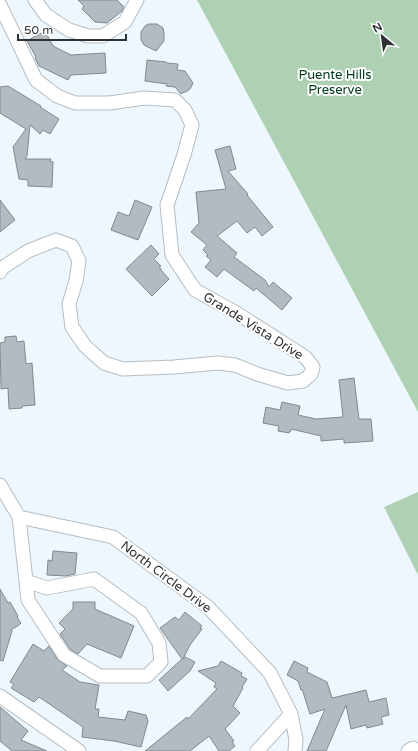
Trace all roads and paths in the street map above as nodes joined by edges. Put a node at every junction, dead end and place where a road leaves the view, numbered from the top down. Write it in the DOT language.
graph roads {
  1 [pos="35,0"];
  2 [pos="137,0"];
  3 [pos="0,5"];
  4 [pos="1,269"];
  5 [pos="0,485"];
  6 [pos="19,517"];
  7 [pos="26,581"];
  8 [pos="0,696"];
  9 [pos="291,714"];
  10 [pos="79,751"];
  11 [pos="257,751"];
  12 [pos="295,751"];
  1 -- 2 [label="street"];
  3 -- 4 [label="street, Grande Vista Drive"];
  5 -- 6 [label="street"];
  6 -- 7 [label="street"];
  6 -- 9 [label="street, North Circle Drive"];
  7 -- 7 [label="street"];
  8 -- 10 [label="street"];
  9 -- 11 [label="street"];
  9 -- 12 [label="street, North Circle Drive"];
}
